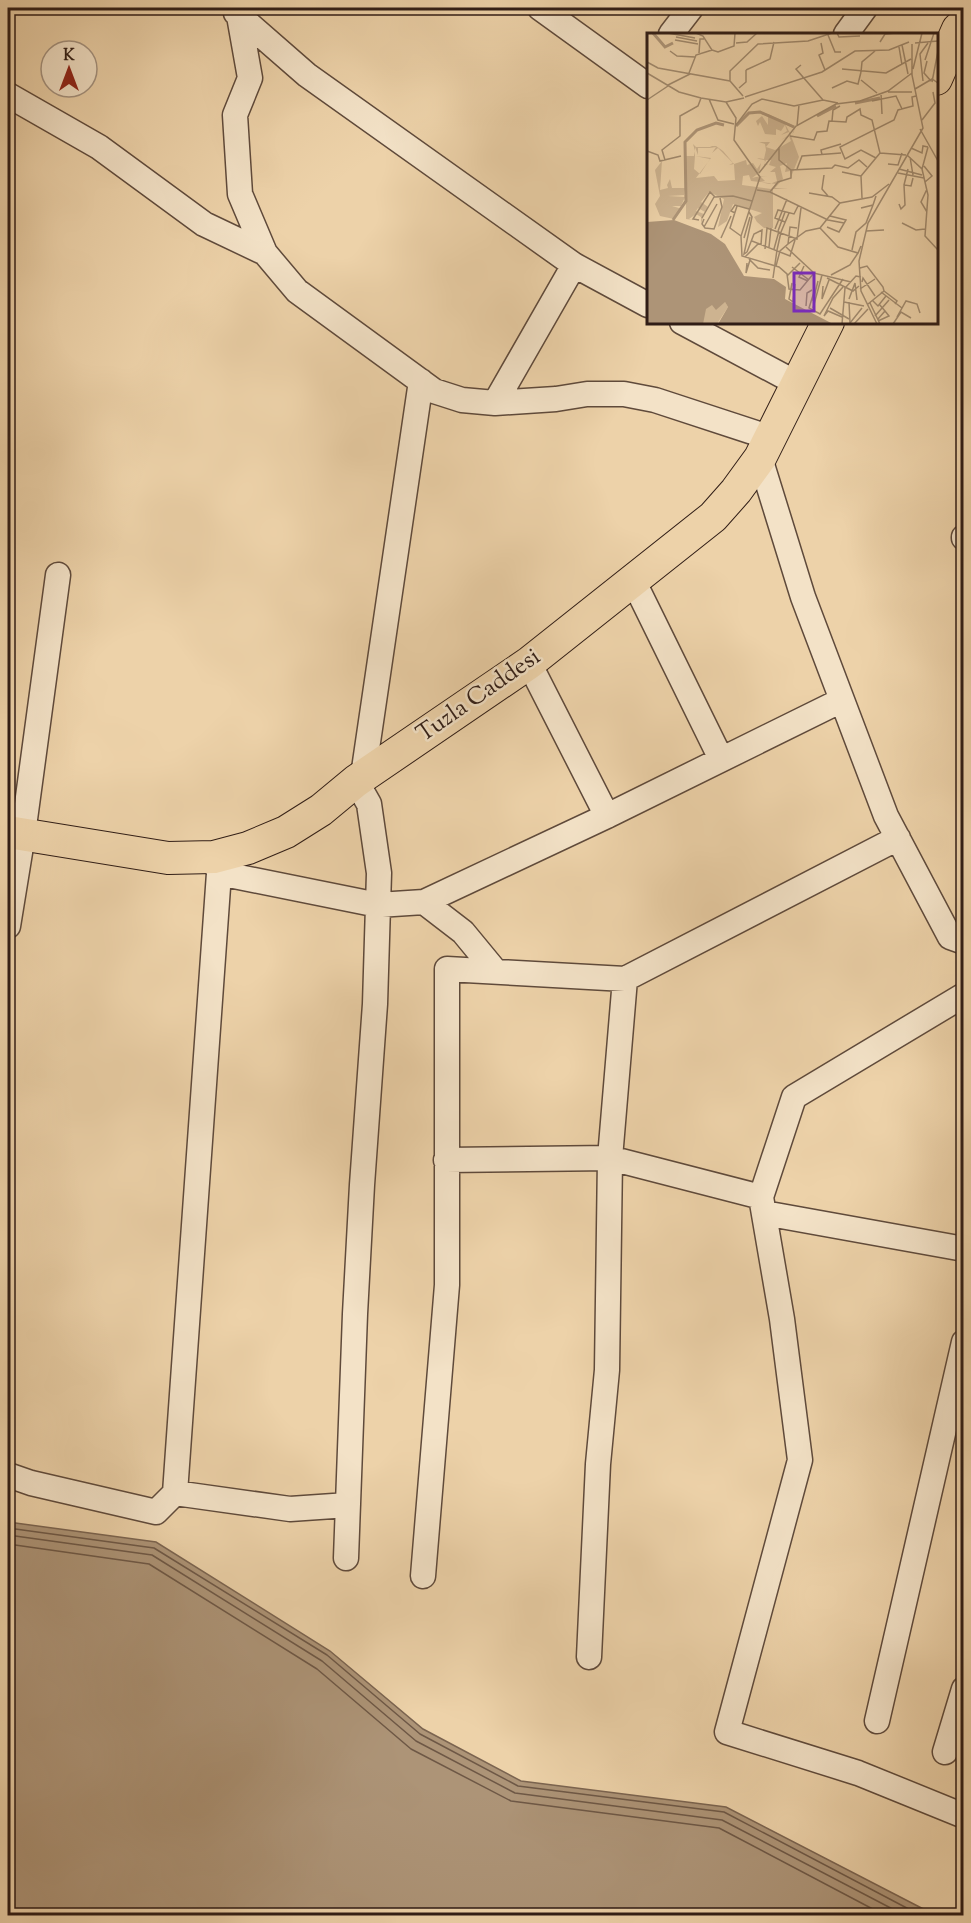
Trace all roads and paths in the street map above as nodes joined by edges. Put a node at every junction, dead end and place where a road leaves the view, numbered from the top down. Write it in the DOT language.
graph roads {
  1 [pos="540,8"];
  2 [pos="691,8"];
  3 [pos="865,8"];
  4 [pos="238,10"];
  5 [pos="963,24"];
  6 [pos="672,33"];
  7 [pos="847,33"];
  8 [pos="938,74"];
  9 [pos="645,78"];
  10 [pos="8,95"];
  11 [pos="265,253"];
  12 [pos="574,265"];
  13 [pos="647,303"];
  14 [pos="686,324"];
  15 [pos="827,324"];
  16 [pos="421,381"];
  17 [pos="798,384"];
  18 [pos="495,403"];
  19 [pos="765,448"];
  20 [pos="58,575"];
  21 [pos="633,580"];
  22 [pos="529,663"];
  23 [pos="842,700"];
  24 [pos="721,759"];
  25 [pos="359,778"];
  26 [pos="608,816"];
  27 [pos="15,833"];
  28 [pos="898,838"];
  29 [pos="216,865"];
  30 [pos="424,902"];
  31 [pos="378,905"];
  32 [pos="8,926"];
  33 [pos="963,942"];
  34 [pos="496,972"];
  35 [pos="625,979"];
  36 [pos="963,995"];
  37 [pos="610,1158"];
  38 [pos="446,1160"];
  39 [pos="762,1205"];
  40 [pos="963,1249"];
  41 [pos="963,1342"];
  42 [pos="8,1474"];
  43 [pos="175,1493"];
  44 [pos="348,1505"];
  45 [pos="346,1558"];
  46 [pos="423,1576"];
  47 [pos="589,1657"];
  48 [pos="963,1689"];
  49 [pos="877,1721"];
  50 [pos="945,1752"];
  51 [pos="963,1816"];
  1 -- 9 [label="street"];
  2 -- 6 [label="street"];
  3 -- 7 [label="street"];
  4 -- 11 [label="street"];
  4 -- 12 [label="street"];
  5 -- 8 [label="main road"];
  10 -- 11 [label="street"];
  11 -- 16 [label="street"];
  12 -- 13 [label="street"];
  12 -- 18 [label="street"];
  14 -- 17 [label="street"];
  15 -- 17 [label="main road, Tuzla Caddesi"];
  16 -- 18 [label="street"];
  16 -- 25 [label="street"];
  17 -- 19 [label="main road, Tuzla Caddesi"];
  18 -- 19 [label="street"];
  19 -- 21 [label="main road, Tuzla Caddesi"];
  19 -- 23 [label="street"];
  20 -- 27 [label="street"];
  21 -- 22 [label="main road, Tuzla Caddesi"];
  21 -- 24 [label="street"];
  22 -- 25 [label="main road, Tuzla Caddesi"];
  22 -- 26 [label="street"];
  23 -- 24 [label="street"];
  23 -- 28 [label="street"];
  24 -- 26 [label="street"];
  25 -- 29 [label="main road, Tuzla Caddesi"];
  25 -- 31 [label="street"];
  26 -- 30 [label="street"];
  27 -- 29 [label="main road, Tuzla Caddesi"];
  27 -- 32 [label="street"];
  28 -- 33 [label="street"];
  28 -- 35 [label="street"];
  29 -- 31 [label="street"];
  29 -- 43 [label="street"];
  30 -- 31 [label="street"];
  30 -- 34 [label="street"];
  31 -- 44 [label="street"];
  34 -- 35 [label="street"];
  34 -- 38 [label="street"];
  35 -- 37 [label="street"];
  36 -- 39 [label="street"];
  37 -- 38 [label="street"];
  37 -- 39 [label="street"];
  37 -- 47 [label="street"];
  38 -- 46 [label="street"];
  39 -- 40 [label="street"];
  39 -- 51 [label="street"];
  41 -- 49 [label="street"];
  42 -- 43 [label="street"];
  43 -- 44 [label="street"];
  44 -- 45 [label="street"];
  48 -- 50 [label="street"];
}
